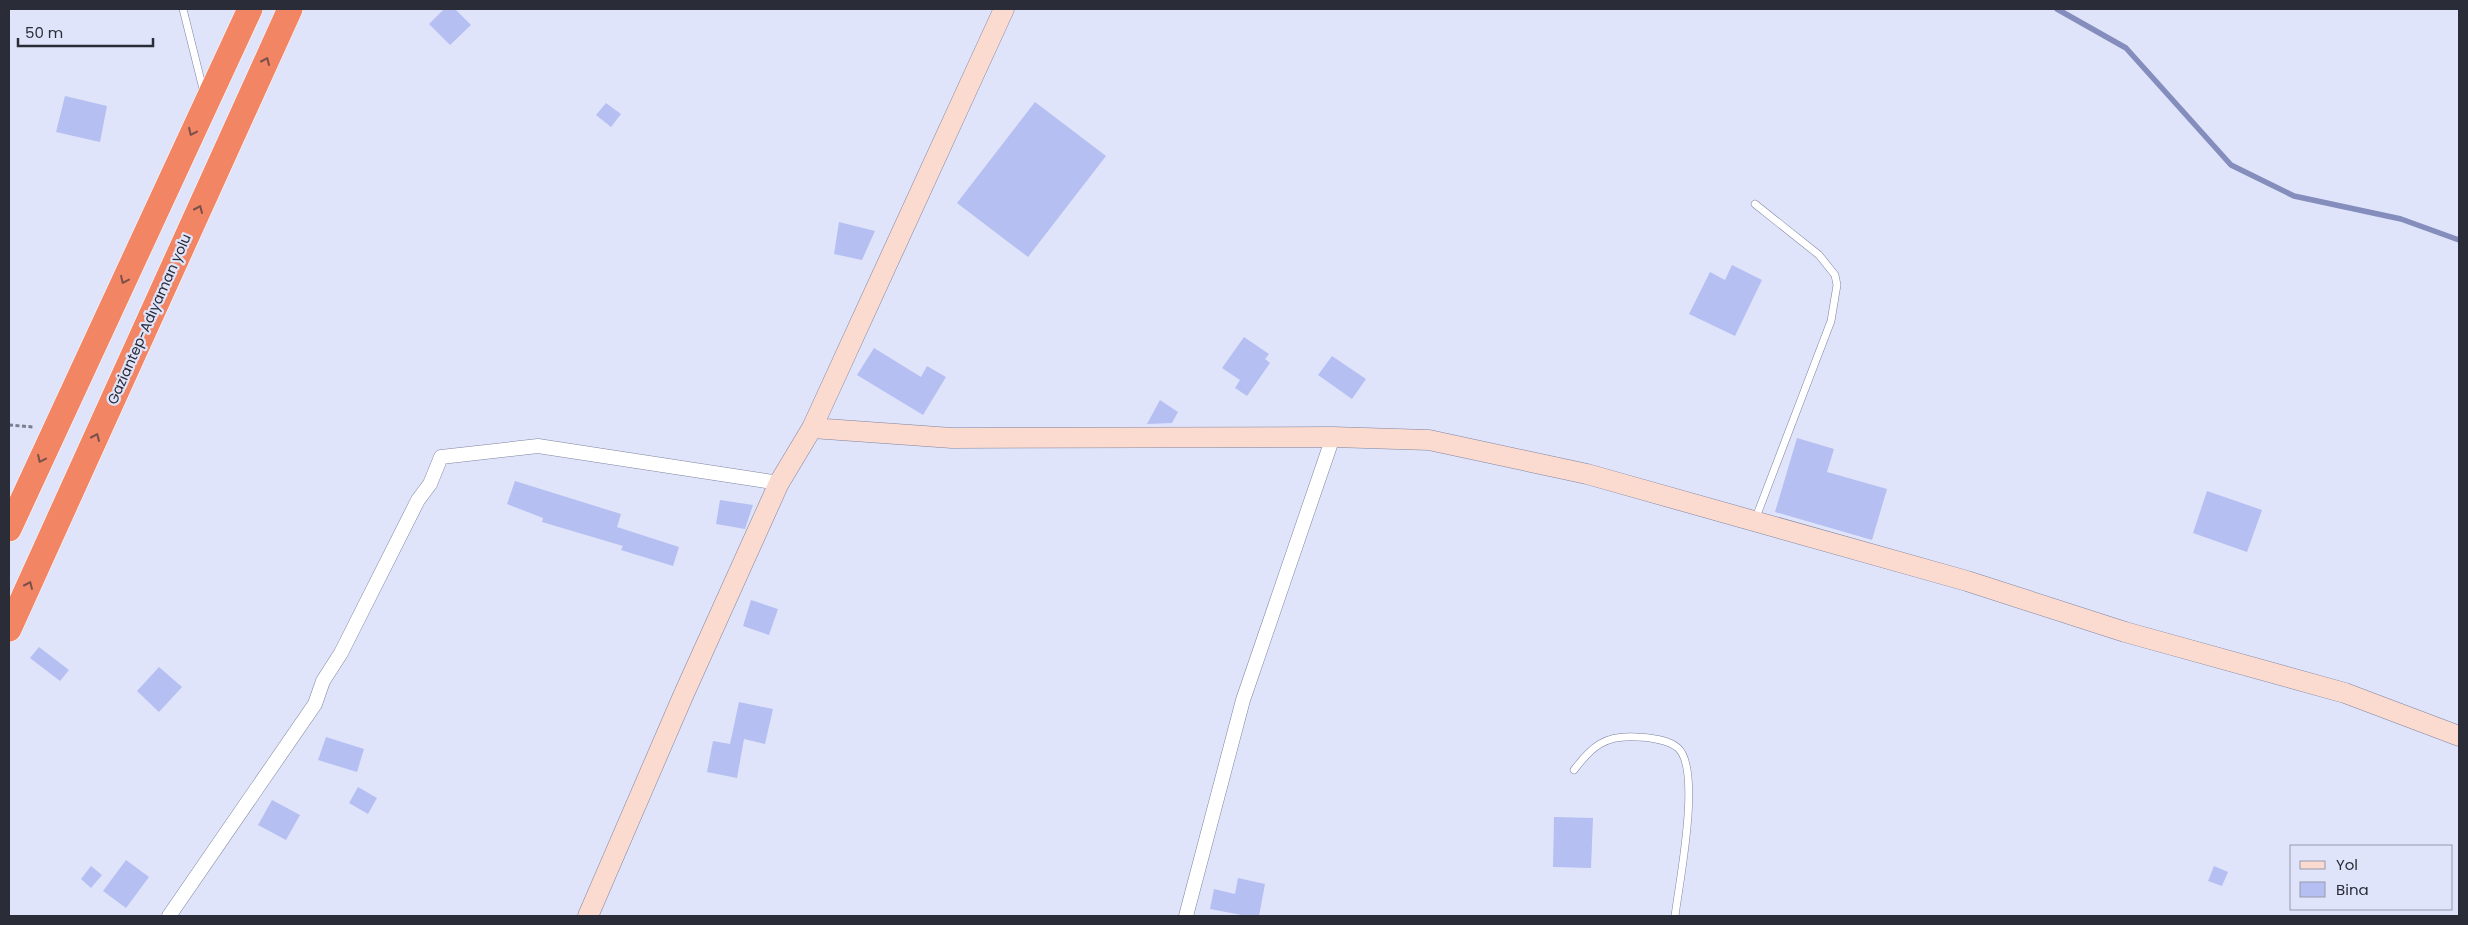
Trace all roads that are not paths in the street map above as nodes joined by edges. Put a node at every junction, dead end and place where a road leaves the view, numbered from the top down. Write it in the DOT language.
graph roads {
  1 [pos="183,9"];
  2 [pos="250,9"];
  3 [pos="290,9"];
  4 [pos="1004,9"];
  5 [pos="206,103"];
  6 [pos="1756,204"];
  7 [pos="812,428"];
  8 [pos="1333,437"];
  9 [pos="779,483"];
  10 [pos="1755,521"];
  11 [pos="9,529"];
  12 [pos="9,630"];
  13 [pos="2459,736"];
  14 [pos="1574,770"];
  15 [pos="169,916"];
  16 [pos="588,916"];
  17 [pos="1186,916"];
  18 [pos="1675,916"];
  1 -- 5 [label="lane"];
  2 -- 5 [label="highway"];
  12 -- 3 [label="highway, Gaziantep-Adıyaman yolu, one-way"];
  4 -- 7 [label="street"];
  5 -- 11 [label="highway, one-way"];
  6 -- 10 [label="lane"];
  7 -- 8 [label="street"];
  7 -- 9 [label="street"];
  8 -- 10 [label="street"];
  8 -- 17 [label="street"];
  9 -- 15 [label="street"];
  9 -- 16 [label="street"];
  10 -- 13 [label="street"];
  14 -- 18 [label="lane"];
}
